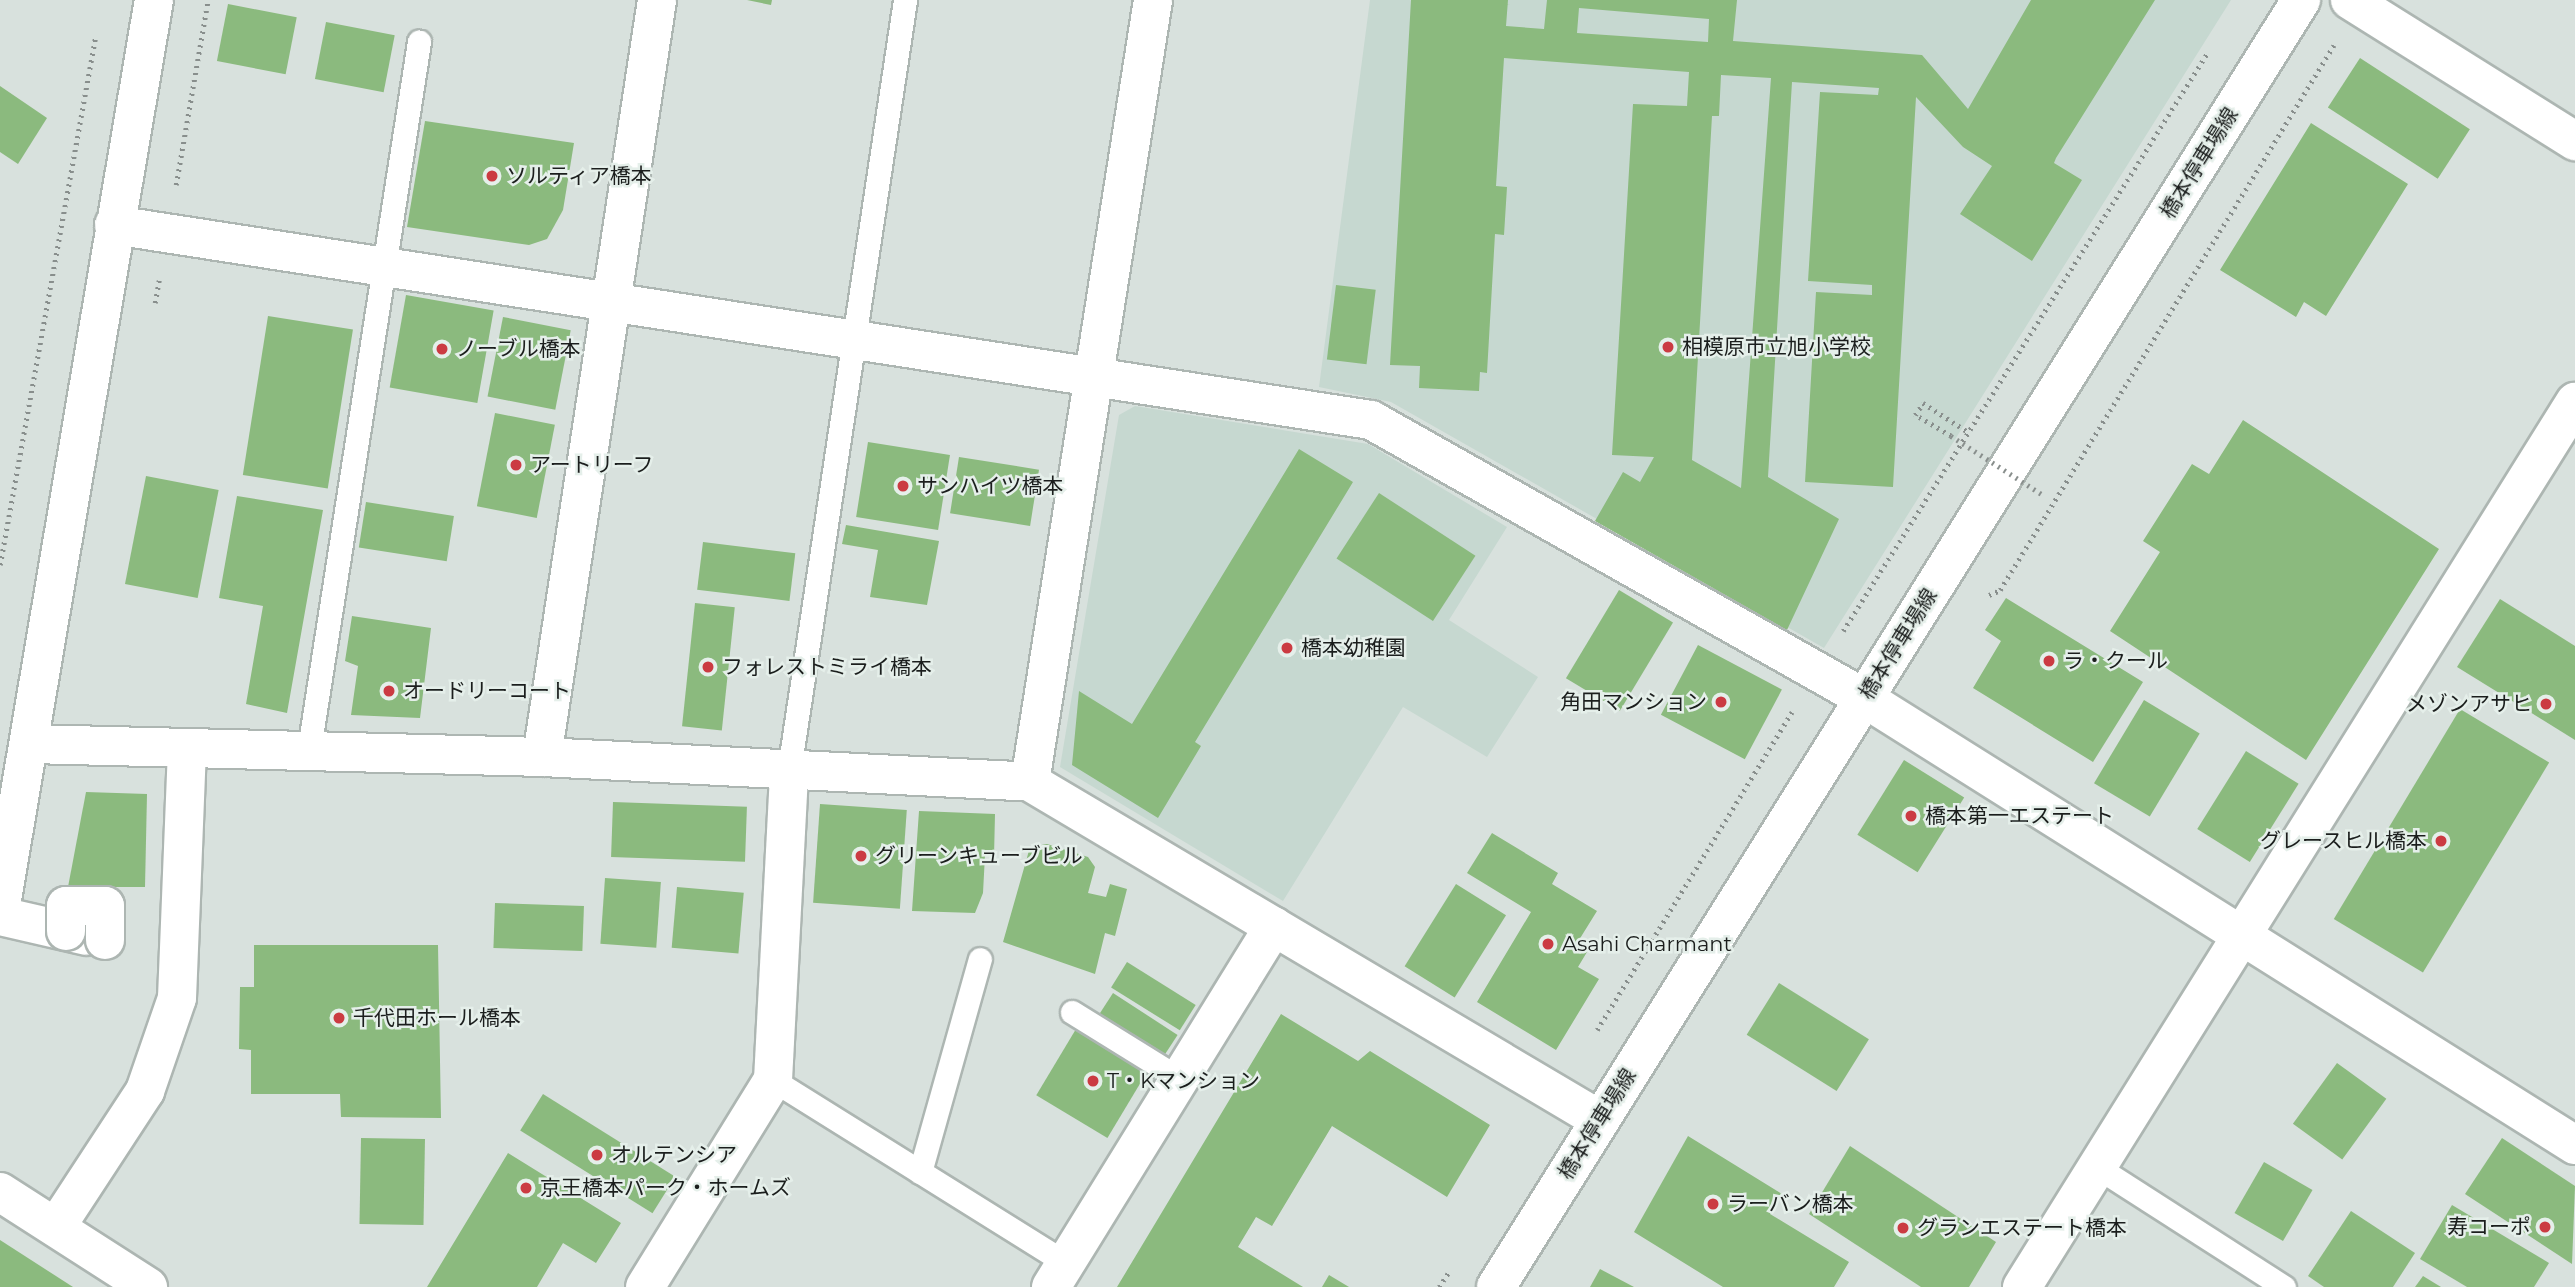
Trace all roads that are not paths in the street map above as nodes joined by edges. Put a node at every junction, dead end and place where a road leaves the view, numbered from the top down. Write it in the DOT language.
graph roads {
  1 [pos="154,0"];
  2 [pos="657,0"];
  3 [pos="905,0"];
  4 [pos="1153,0"];
  5 [pos="2301,0"];
  6 [pos="2350,0"];
  7 [pos="419,42"];
  8 [pos="2575,141"];
  9 [pos="114,225"];
  10 [pos="383,265"];
  11 [pos="613,299"];
  12 [pos="856,338"];
  13 [pos="1096,375"];
  14 [pos="2575,402"];
  15 [pos="1864,698"];
  16 [pos="30,744"];
  17 [pos="187,748"];
  18 [pos="309,749"];
  19 [pos="542,757"];
  20 [pos="789,770"];
  21 [pos="1030,782"];
  22 [pos="0,914"];
  23 [pos="86,920"];
  24 [pos="1274,926"];
  25 [pos="2242,936"];
  26 [pos="980,959"];
  27 [pos="1072,1012"];
  28 [pos="1180,1079"];
  29 [pos="773,1080"];
  30 [pos="1600,1120"];
  31 [pos="2575,1145"];
  32 [pos="2097,1167"];
  33 [pos="920,1172"];
  34 [pos="0,1192"];
  35 [pos="56,1227"];
  36 [pos="1058,1275"];
  37 [pos="148,1287"];
  38 [pos="645,1287"];
  39 [pos="1496,1287"];
  40 [pos="2022,1287"];
  41 [pos="2284,1287"];
  1 -- 9 [label="street"];
  2 -- 11 [label="street"];
  3 -- 12 [label="lane"];
  4 -- 13 [label="street"];
  5 -- 15 [label="street, 橋本停車場線"];
  6 -- 8 [label="street"];
  7 -- 10 [label="lane"];
  9 -- 10 [label="street"];
  9 -- 16 [label="street"];
  10 -- 11 [label="street"];
  10 -- 18 [label="lane"];
  11 -- 12 [label="street"];
  11 -- 19 [label="street"];
  12 -- 13 [label="street"];
  12 -- 20 [label="lane"];
  13 -- 15 [label="street"];
  13 -- 21 [label="street"];
  14 -- 25 [label="street"];
  15 -- 25 [label="street"];
  15 -- 30 [label="street, 橋本停車場線"];
  16 -- 17 [label="street"];
  16 -- 22 [label="street"];
  17 -- 18 [label="street"];
  17 -- 35 [label="street"];
  18 -- 19 [label="street"];
  19 -- 20 [label="street"];
  20 -- 21 [label="street"];
  20 -- 29 [label="street"];
  21 -- 24 [label="street"];
  22 -- 23 [label="street"];
  24 -- 28 [label="street"];
  24 -- 30 [label="street"];
  25 -- 31 [label="street"];
  25 -- 32 [label="street"];
  26 -- 33 [label="lane"];
  27 -- 28 [label="lane"];
  28 -- 36 [label="street"];
  29 -- 33 [label="lane"];
  29 -- 38 [label="street"];
  30 -- 39 [label="street, 橋本停車場線"];
  32 -- 40 [label="street"];
  32 -- 41 [label="lane"];
  33 -- 36 [label="lane"];
  34 -- 35 [label="street"];
  35 -- 37 [label="street"];
}
